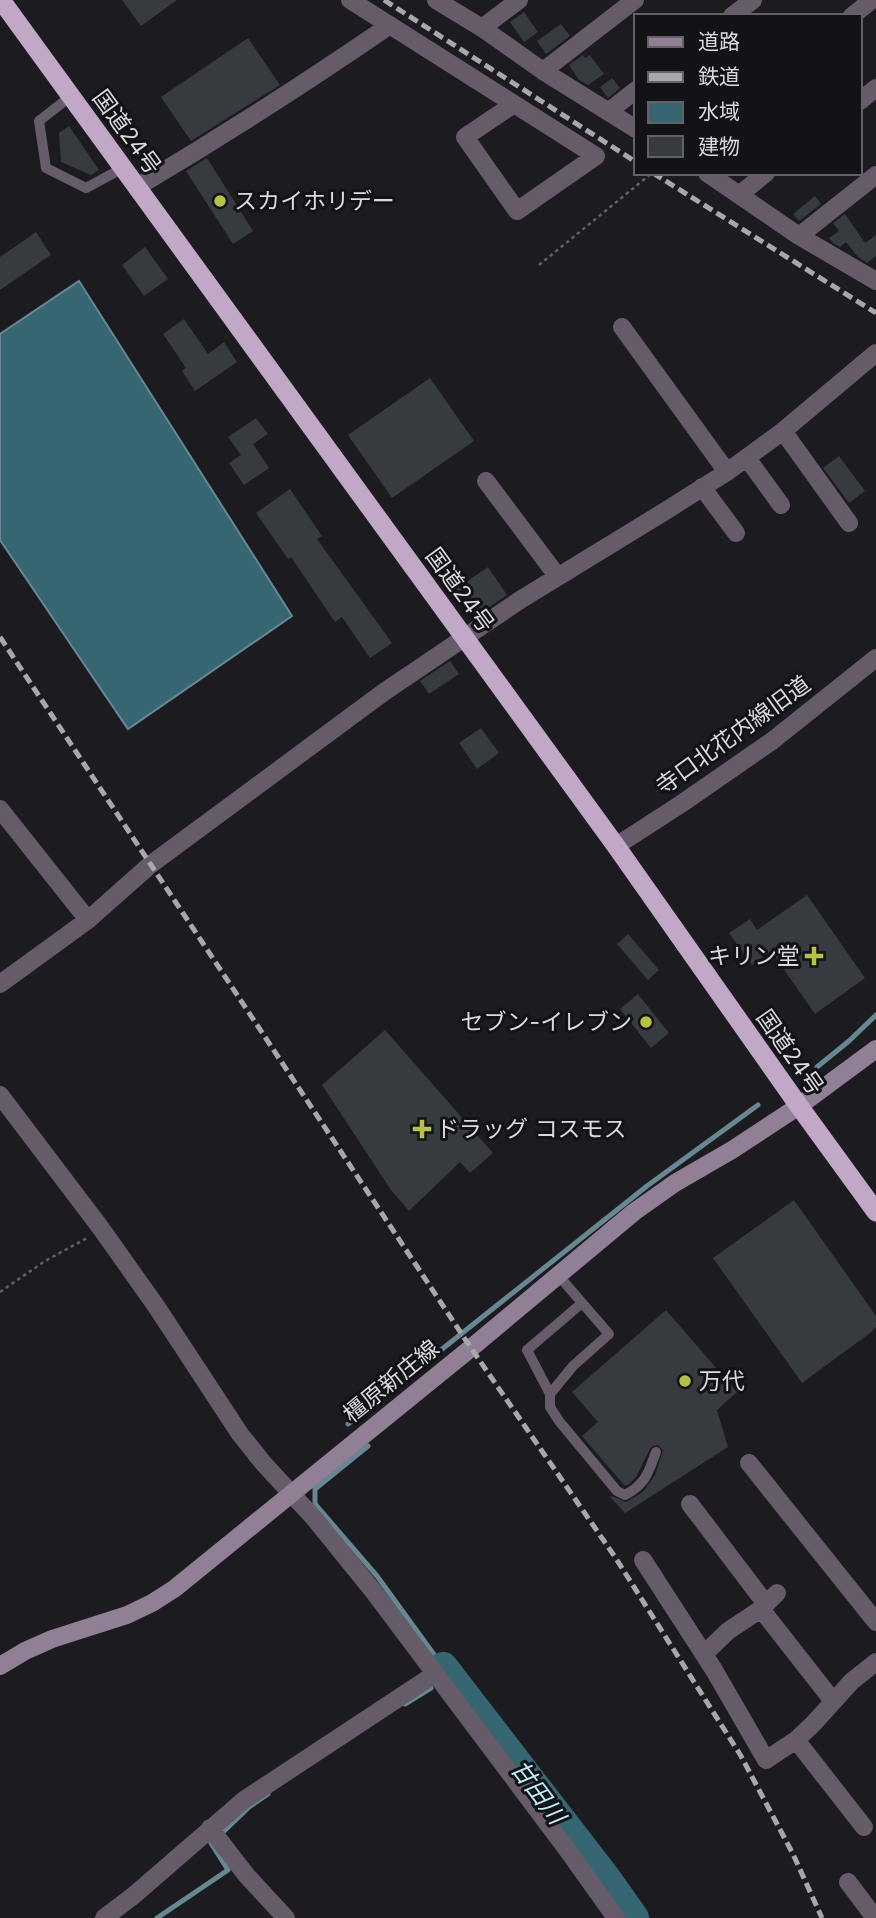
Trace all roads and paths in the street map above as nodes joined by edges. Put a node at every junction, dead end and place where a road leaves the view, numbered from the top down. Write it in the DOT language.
graph roads {
  1 [pos="1,0"];
  2 [pos="350,0"];
  3 [pos="436,0"];
  4 [pos="519,0"];
  5 [pos="635,0"];
  6 [pos="872,0"];
  7 [pos="854,14"];
  8 [pos="390,25"];
  9 [pos="482,28"];
  10 [pos="542,72"];
  11 [pos="876,88"];
  12 [pos="634,92"];
  13 [pos="71,96"];
  14 [pos="862,99"];
  15 [pos="514,104"];
  16 [pos="608,112"];
  17 [pos="634,128"];
  18 [pos="123,168"];
  19 [pos="650,175"];
  20 [pos="709,175"];
  21 [pos="764,175"];
  22 [pos="876,175"];
  23 [pos="137,187"];
  24 [pos="739,195"];
  25 [pos="799,236"];
  26 [pos="539,265"];
  27 [pos="872,273"];
  28 [pos="622,327"];
  29 [pos="876,353"];
  30 [pos="783,431"];
  31 [pos="747,458"];
  32 [pos="727,472"];
  33 [pos="486,481"];
  34 [pos="702,488"];
  35 [pos="781,505"];
  36 [pos="849,523"];
  37 [pos="736,533"];
  38 [pos="558,577"];
  39 [pos="464,637"];
  40 [pos="876,658"];
  41 [pos="0,809"];
  42 [pos="615,846"];
  43 [pos="88,920"];
  44 [pos="0,984"];
  45 [pos="876,1049"];
  46 [pos="0,1095"];
  47 [pos="799,1106"];
  48 [pos="876,1212"];
  49 [pos="100,1227"];
  50 [pos="558,1275"];
  51 [pos="0,1292"];
  52 [pos="582,1303"];
  53 [pos="550,1394"];
  54 [pos="656,1452"];
  55 [pos="750,1463"];
  56 [pos="292,1492"];
  57 [pos="690,1504"];
  58 [pos="643,1560"];
  59 [pos="768,1602"];
  60 [pos="876,1622"];
  61 [pos="704,1654"];
  62 [pos="876,1662"];
  63 [pos="0,1666"];
  64 [pos="435,1674"];
  65 [pos="833,1701"];
  66 [pos="796,1740"];
  67 [pos="864,1827"];
  68 [pos="211,1828"];
  69 [pos="848,1882"];
  70 [pos="104,1918"];
  71 [pos="286,1918"];
  72 [pos="616,1918"];
  73 [pos="875,1918"];
  1 -- 13 [label="highway, 国道24号"];
  2 -- 8 [label="street"];
  3 -- 9 [label="street"];
  4 -- 9 [label="street"];
  5 -- 10 [label="street"];
  6 -- 7 [label="street"];
  8 -- 15 [label="street"];
  8 -- 23 [label="street"];
  9 -- 10 [label="street"];
  10 -- 16 [label="street"];
  11 -- 14 [label="street"];
  12 -- 16 [label="street"];
  13 -- 18 [label="highway, 国道24号"];
  13 -- 18 [label="lane"];
  15 -- 15 [label="street"];
  16 -- 17 [label="street"];
  18 -- 23 [label="highway, 国道24号"];
  19 -- 26 [label="path"];
  20 -- 24 [label="street"];
  21 -- 24 [label="street"];
  22 -- 25 [label="street"];
  23 -- 39 [label="highway, 国道24号"];
  24 -- 25 [label="street"];
  25 -- 27 [label="street"];
  28 -- 32 [label="street"];
  29 -- 30 [label="street"];
  30 -- 31 [label="street"];
  30 -- 36 [label="street"];
  31 -- 32 [label="street"];
  31 -- 35 [label="street"];
  32 -- 34 [label="street"];
  33 -- 38 [label="street"];
  34 -- 37 [label="street"];
  34 -- 38 [label="street"];
  38 -- 39 [label="street"];
  39 -- 42 [label="highway, 国道24号"];
  39 -- 43 [label="street"];
  40 -- 42 [label="street, 寺口北花内線旧道"];
  41 -- 43 [label="street"];
  42 -- 47 [label="highway, 国道24号"];
  43 -- 44 [label="street"];
  45 -- 47 [label="main road, 橿原新庄線"];
  46 -- 49 [label="street"];
  47 -- 48 [label="highway, 国道24号"];
  47 -- 50 [label="main road, 橿原新庄線"];
  49 -- 51 [label="path"];
  49 -- 56 [label="street"];
  50 -- 52 [label="lane"];
  50 -- 56 [label="main road, 橿原新庄線"];
  52 -- 53 [label="lane"];
  52 -- 53 [label="lane"];
  53 -- 54 [label="lane"];
  55 -- 60 [label="street"];
  56 -- 63 [label="main road, 橿原新庄線"];
  56 -- 64 [label="street"];
  57 -- 59 [label="street"];
  58 -- 61 [label="street"];
  59 -- 61 [label="street"];
  59 -- 65 [label="street"];
  61 -- 66 [label="street"];
  62 -- 65 [label="street"];
  64 -- 68 [label="street"];
  64 -- 72 [label="street"];
  65 -- 66 [label="street"];
  66 -- 67 [label="street"];
  68 -- 70 [label="street"];
  68 -- 71 [label="street"];
  69 -- 73 [label="street"];
}
